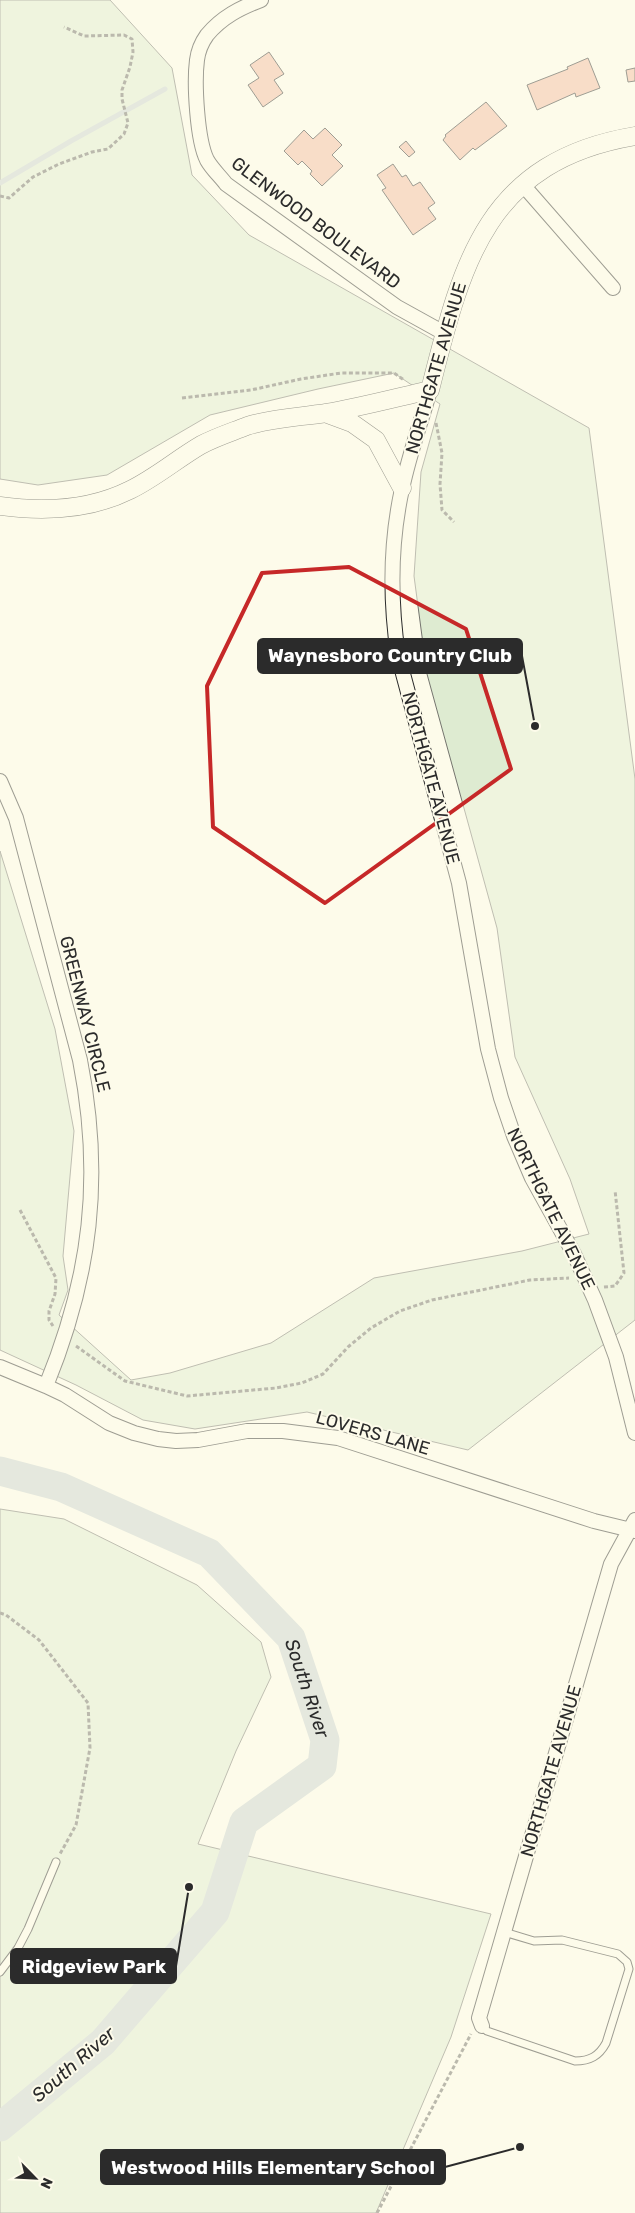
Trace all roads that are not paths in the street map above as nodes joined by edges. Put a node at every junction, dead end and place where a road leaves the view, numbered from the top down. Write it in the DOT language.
graph roads {
  1 [pos="261,0"];
  2 [pos="635,136"];
  3 [pos="523,185"];
  4 [pos="613,288"];
  5 [pos="444,333"];
  6 [pos="430,390"];
  7 [pos="324,413"];
  8 [pos="402,488"];
  9 [pos="0,506"];
  10 [pos="0,781"];
  11 [pos="0,1367"];
  12 [pos="46,1386"];
  13 [pos="635,1433"];
  14 [pos="633,1527"];
  15 [pos="56,1862"];
  16 [pos="504,1932"];
  17 [pos="0,1972"];
  18 [pos="480,2022"];
  1 -- 5 [label="street, GLENWOOD BOULEVARD"];
  2 -- 3 [label="street, NORTHGATE AVENUE"];
  3 -- 4 [label="street"];
  3 -- 5 [label="street, NORTHGATE AVENUE"];
  5 -- 6 [label="street, NORTHGATE AVENUE"];
  6 -- 7 [label="street"];
  6 -- 8 [label="street, NORTHGATE AVENUE"];
  7 -- 8 [label="street"];
  7 -- 9 [label="street"];
  8 -- 13 [label="street, NORTHGATE AVENUE"];
  10 -- 12 [label="street, GREENWAY CIRCLE"];
  11 -- 12 [label="street"];
  12 -- 14 [label="street, LOVERS LANE"];
  14 -- 16 [label="street, NORTHGATE AVENUE"];
  15 -- 17 [label="lane"];
  16 -- 18 [label="street, NORTHGATE AVENUE"];
  16 -- 18 [label="lane"];
}
